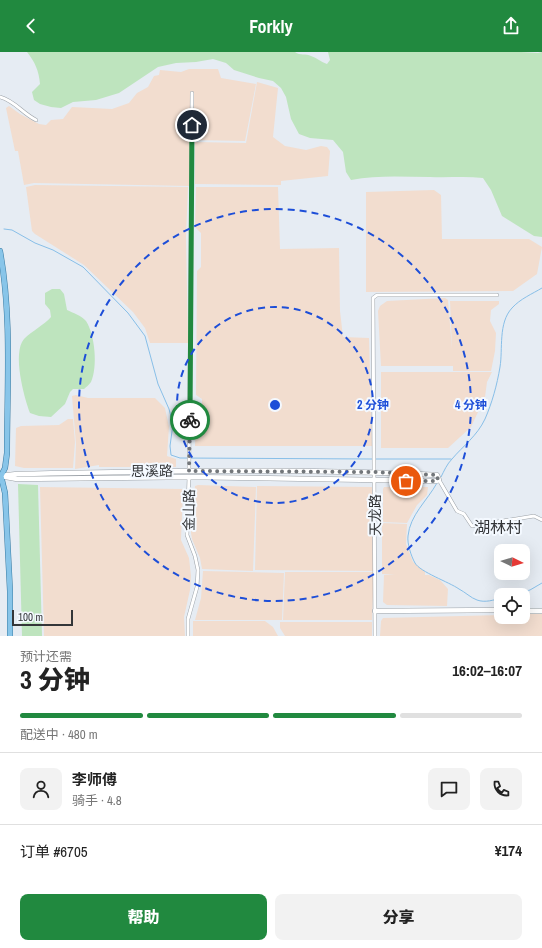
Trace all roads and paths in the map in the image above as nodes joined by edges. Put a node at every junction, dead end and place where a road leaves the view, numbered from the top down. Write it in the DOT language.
graph roads {
  1 [pos="192,93"];
  2 [pos="0,97"];
  3 [pos="36,120"];
  4 [pos="0,251"];
  5 [pos="497,295"];
  6 [pos="189,471"];
  7 [pos="375,472"];
  8 [pos="0,476"];
  9 [pos="189,477"];
  10 [pos="438,480"];
  11 [pos="375,481"];
  12 [pos="542,520"];
  13 [pos="494,610"];
  14 [pos="375,611"];
  15 [pos="530,611"];
  16 [pos="542,611"];
  17 [pos="10,636"];
  18 [pos="188,636"];
  19 [pos="375,636"];
  1 -- 6 [label="street, 金山路"];
  2 -- 3 [label="street"];
  4 -- 8 [label="main road"];
  5 -- 7 [label="street, 天龙路"];
  6 -- 7 [label="street, 思溪路"];
  6 -- 8 [label="street, 思溪路"];
  6 -- 9 [label="street, 金山路"];
  7 -- 10 [label="street, 思溪路"];
  7 -- 11 [label="street, 天龙路"];
  8 -- 9 [label="street, 思溪路"];
  8 -- 17 [label="main road"];
  9 -- 11 [label="street, 思溪路"];
  9 -- 18 [label="street, 金山路"];
  10 -- 11 [label="street, 思溪路"];
  10 -- 12 [label="street"];
  11 -- 14 [label="street, 天龙路"];
  13 -- 14 [label="street"];
  14 -- 19 [label="street, 天龙路"];
  15 -- 16 [label="street"];
}
